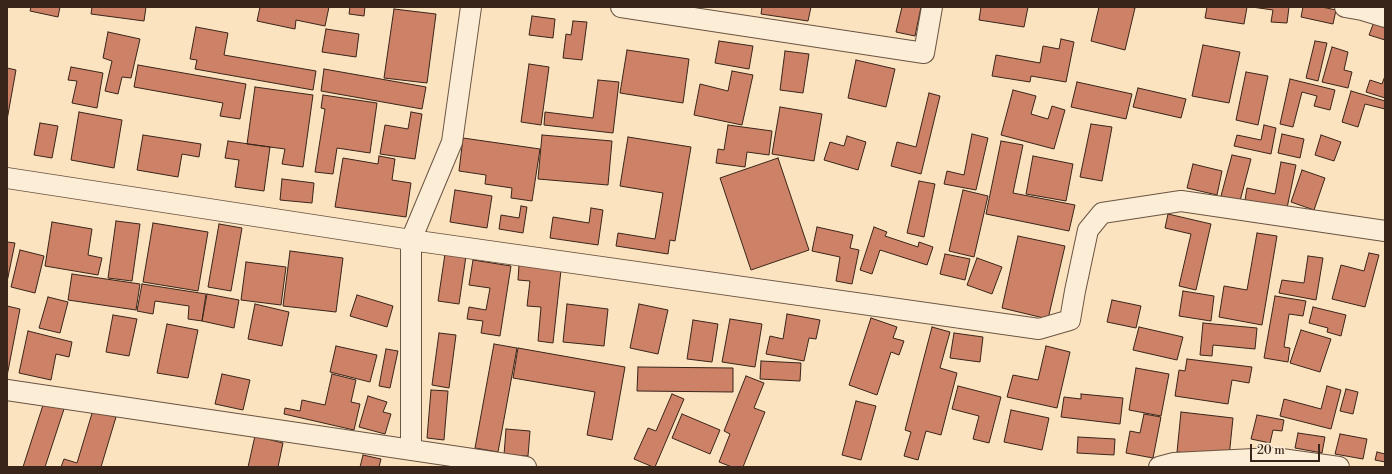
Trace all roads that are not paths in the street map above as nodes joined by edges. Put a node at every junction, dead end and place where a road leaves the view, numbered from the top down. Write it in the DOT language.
graph roads {
  1 [pos="471,7"];
  2 [pos="621,7"];
  3 [pos="932,7"];
  4 [pos="1345,7"];
  5 [pos="1385,17"];
  6 [pos="7,178"];
  7 [pos="1385,231"];
  8 [pos="412,240"];
  9 [pos="7,390"];
  10 [pos="411,450"];
  11 [pos="526,467"];
  12 [pos="1159,467"];
  13 [pos="1339,467"];
  1 -- 8 [label="street"];
  2 -- 3 [label="street"];
  4 -- 5 [label="street"];
  6 -- 8 [label="street"];
  7 -- 8 [label="street"];
  8 -- 10 [label="street"];
  9 -- 10 [label="street"];
  10 -- 11 [label="street"];
  12 -- 13 [label="street"];
}
